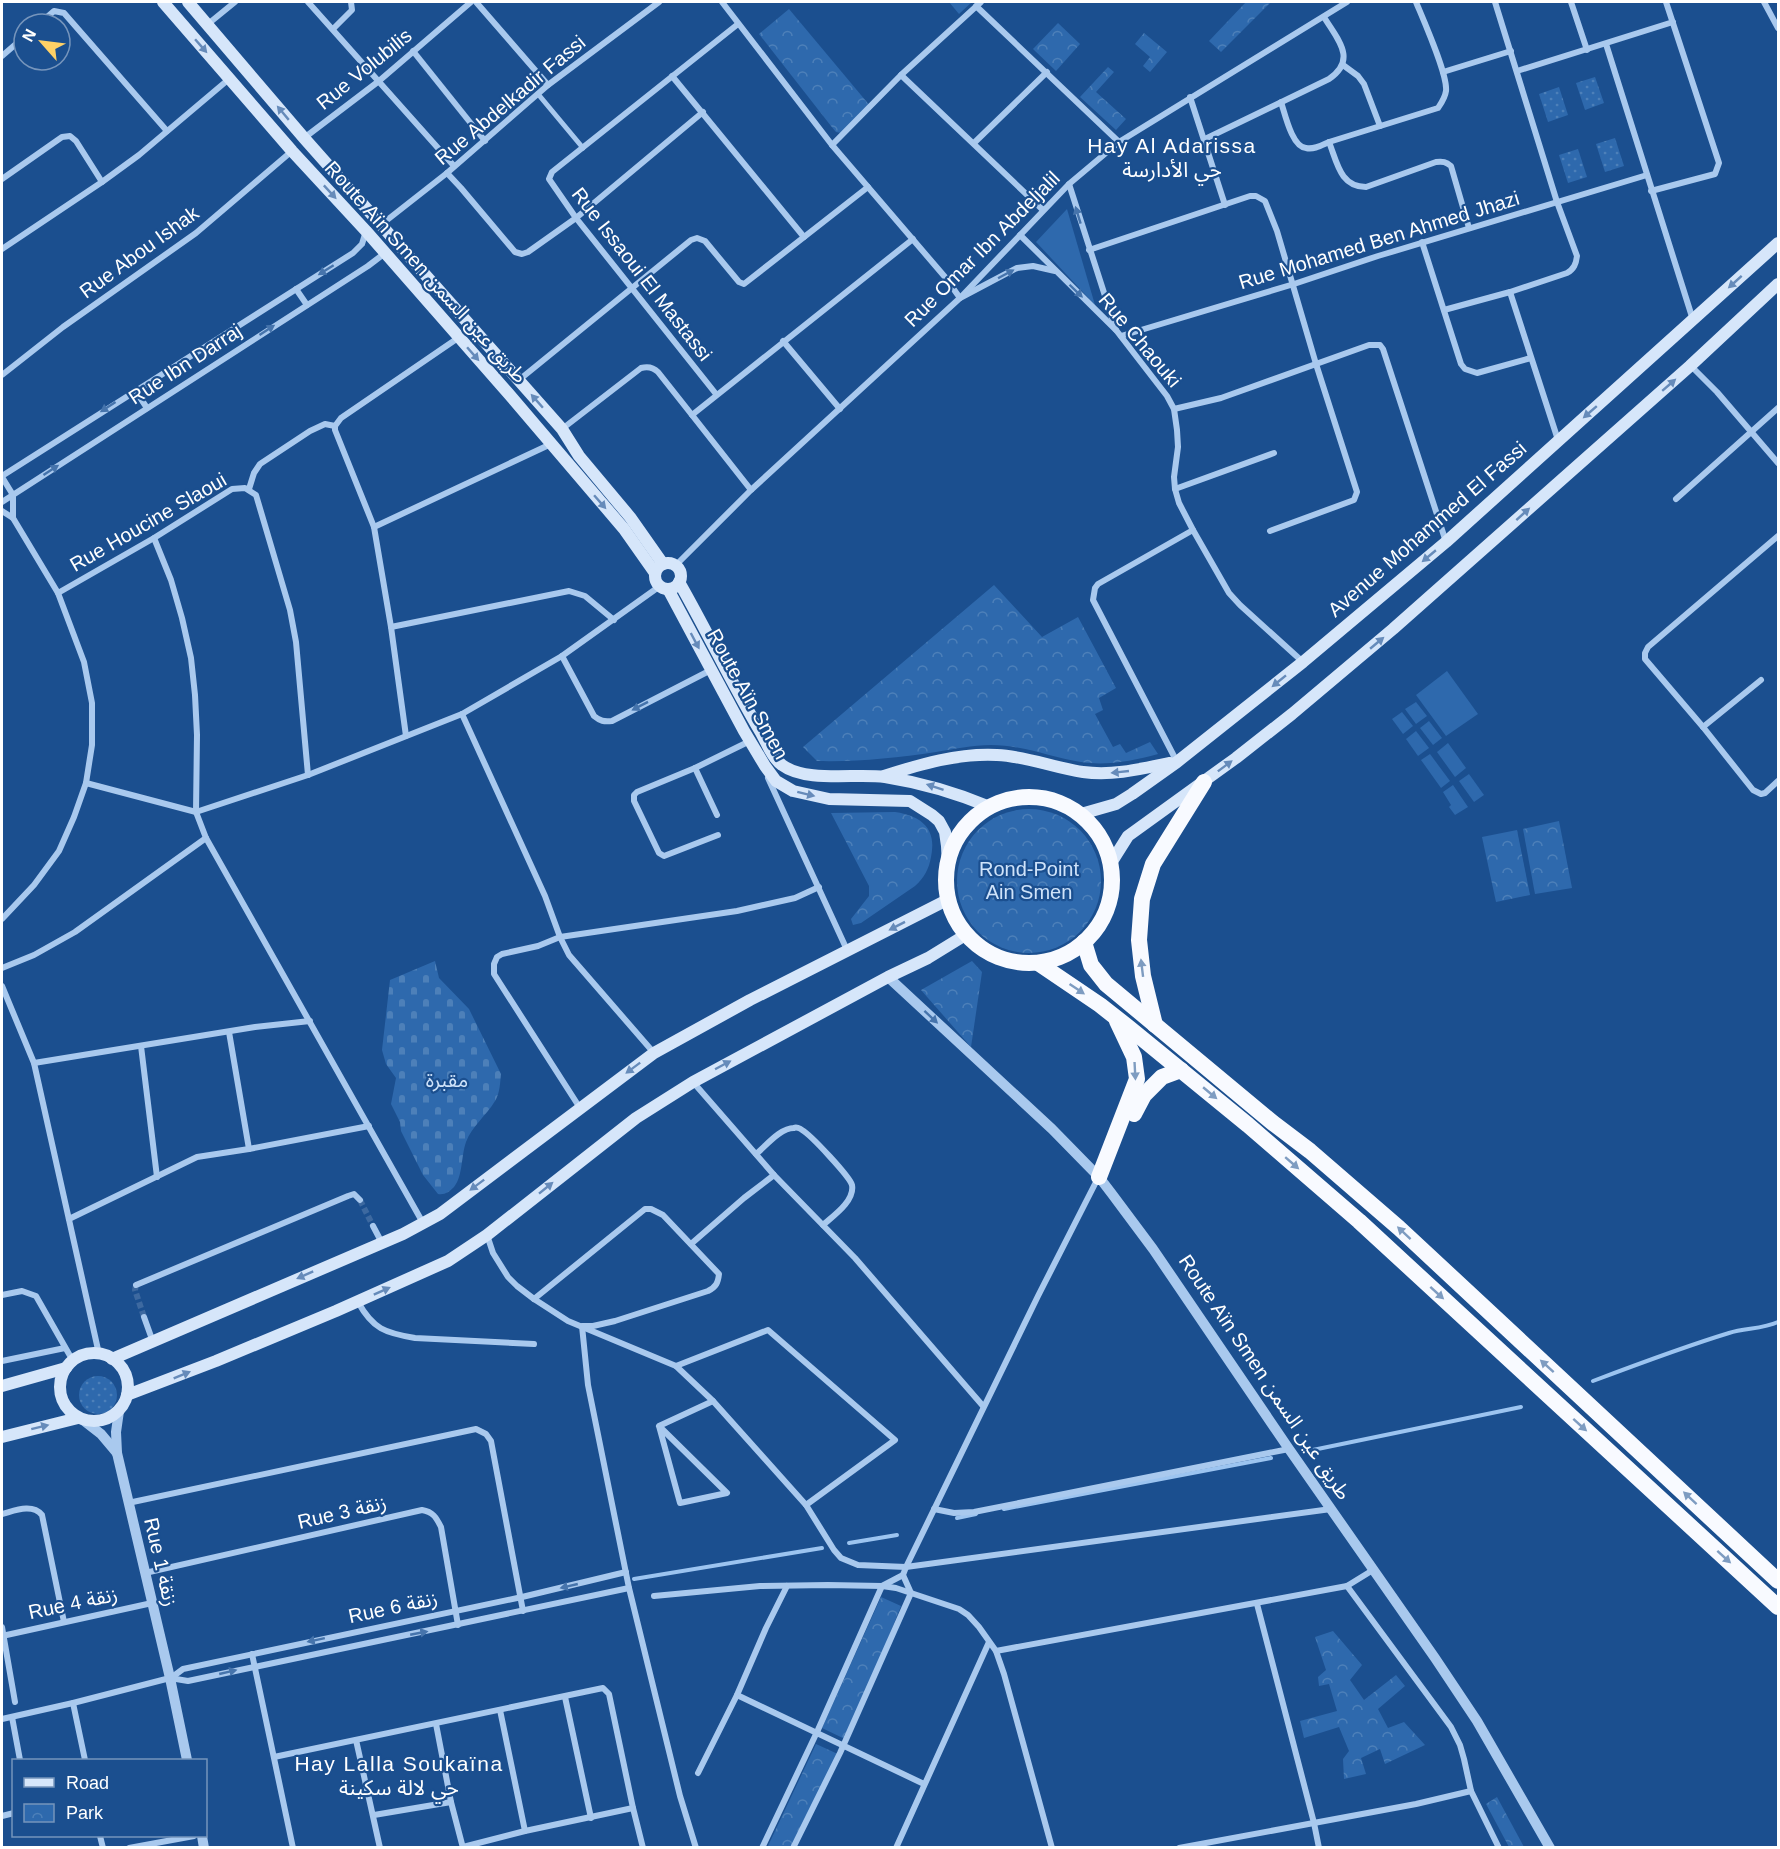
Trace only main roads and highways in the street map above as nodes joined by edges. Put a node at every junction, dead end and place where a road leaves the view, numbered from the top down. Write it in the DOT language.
graph roads {
  1 [pos="163,2"];
  2 [pos="188,2"];
  3 [pos="1779,243"];
  4 [pos="1779,285"];
  5 [pos="659,568"];
  6 [pos="679,582"];
  7 [pos="664,588"];
  8 [pos="1177,762"];
  9 [pos="881,776"];
  10 [pos="1204,782"];
  11 [pos="990,807"];
  12 [pos="1080,814"];
  13 [pos="1111,862"];
  14 [pos="948,867"];
  15 [pos="949,899"];
  16 [pos="967,934"];
  17 [pos="1084,942"];
  18 [pos="1038,963"];
  19 [pos="1116,1017"];
  20 [pos="1155,1025"];
  21 [pos="1181,1070"];
  22 [pos="112,1359"];
  23 [pos="70,1364"];
  24 [pos="2,1386"];
  25 [pos="128,1395"];
  26 [pos="81,1419"];
  27 [pos="2,1437"];
  28 [pos="1779,1581"];
  29 [pos="1779,1607"];
  1 -- 5 [label="main road, Route Aïn Smen طريق عين السمن, one-way"];
  5 -- 2 [label="main road, Route Aïn Smen طريق عين السمن, one-way"];
  3 -- 8 [label="main road, Avenue Mohammed El Fassi, one-way"];
  10 -- 4 [label="main road, one-way"];
  5 -- 6 [label="main road"];
  5 -- 7 [label="main road"];
  6 -- 7 [label="main road"];
  6 -- 9 [label="main road, Route Aïn Smen"];
  7 -- 14 [label="main road, Route Aïn Smen, one-way"];
  8 -- 9 [label="main road, one-way"];
  8 -- 12 [label="main road, Avenue Mohammed El Fassi"];
  11 -- 9 [label="main road, Route Aïn Smen, one-way"];
  10 -- 13 [label="main road"];
  20 -- 10 [label="highway, one-way"];
  11 -- 12 [label="highway"];
  11 -- 14 [label="highway"];
  12 -- 13 [label="highway"];
  13 -- 17 [label="highway"];
  14 -- 15 [label="highway"];
  15 -- 16 [label="highway"];
  15 -- 22 [label="main road, one-way"];
  16 -- 18 [label="highway"];
  25 -- 16 [label="main road, one-way"];
  17 -- 18 [label="highway"];
  17 -- 20 [label="highway"];
  18 -- 19 [label="highway, one-way"];
  19 -- 21 [label="highway"];
  19 -- 21 [label="highway, one-way"];
  28 -- 20 [label="highway, one-way"];
  21 -- 29 [label="highway, one-way"];
  22 -- 23 [label="main road"];
  22 -- 25 [label="main road"];
  23 -- 24 [label="main road"];
  23 -- 26 [label="main road"];
  25 -- 26 [label="main road"];
  27 -- 26 [label="main road, one-way"];
}
